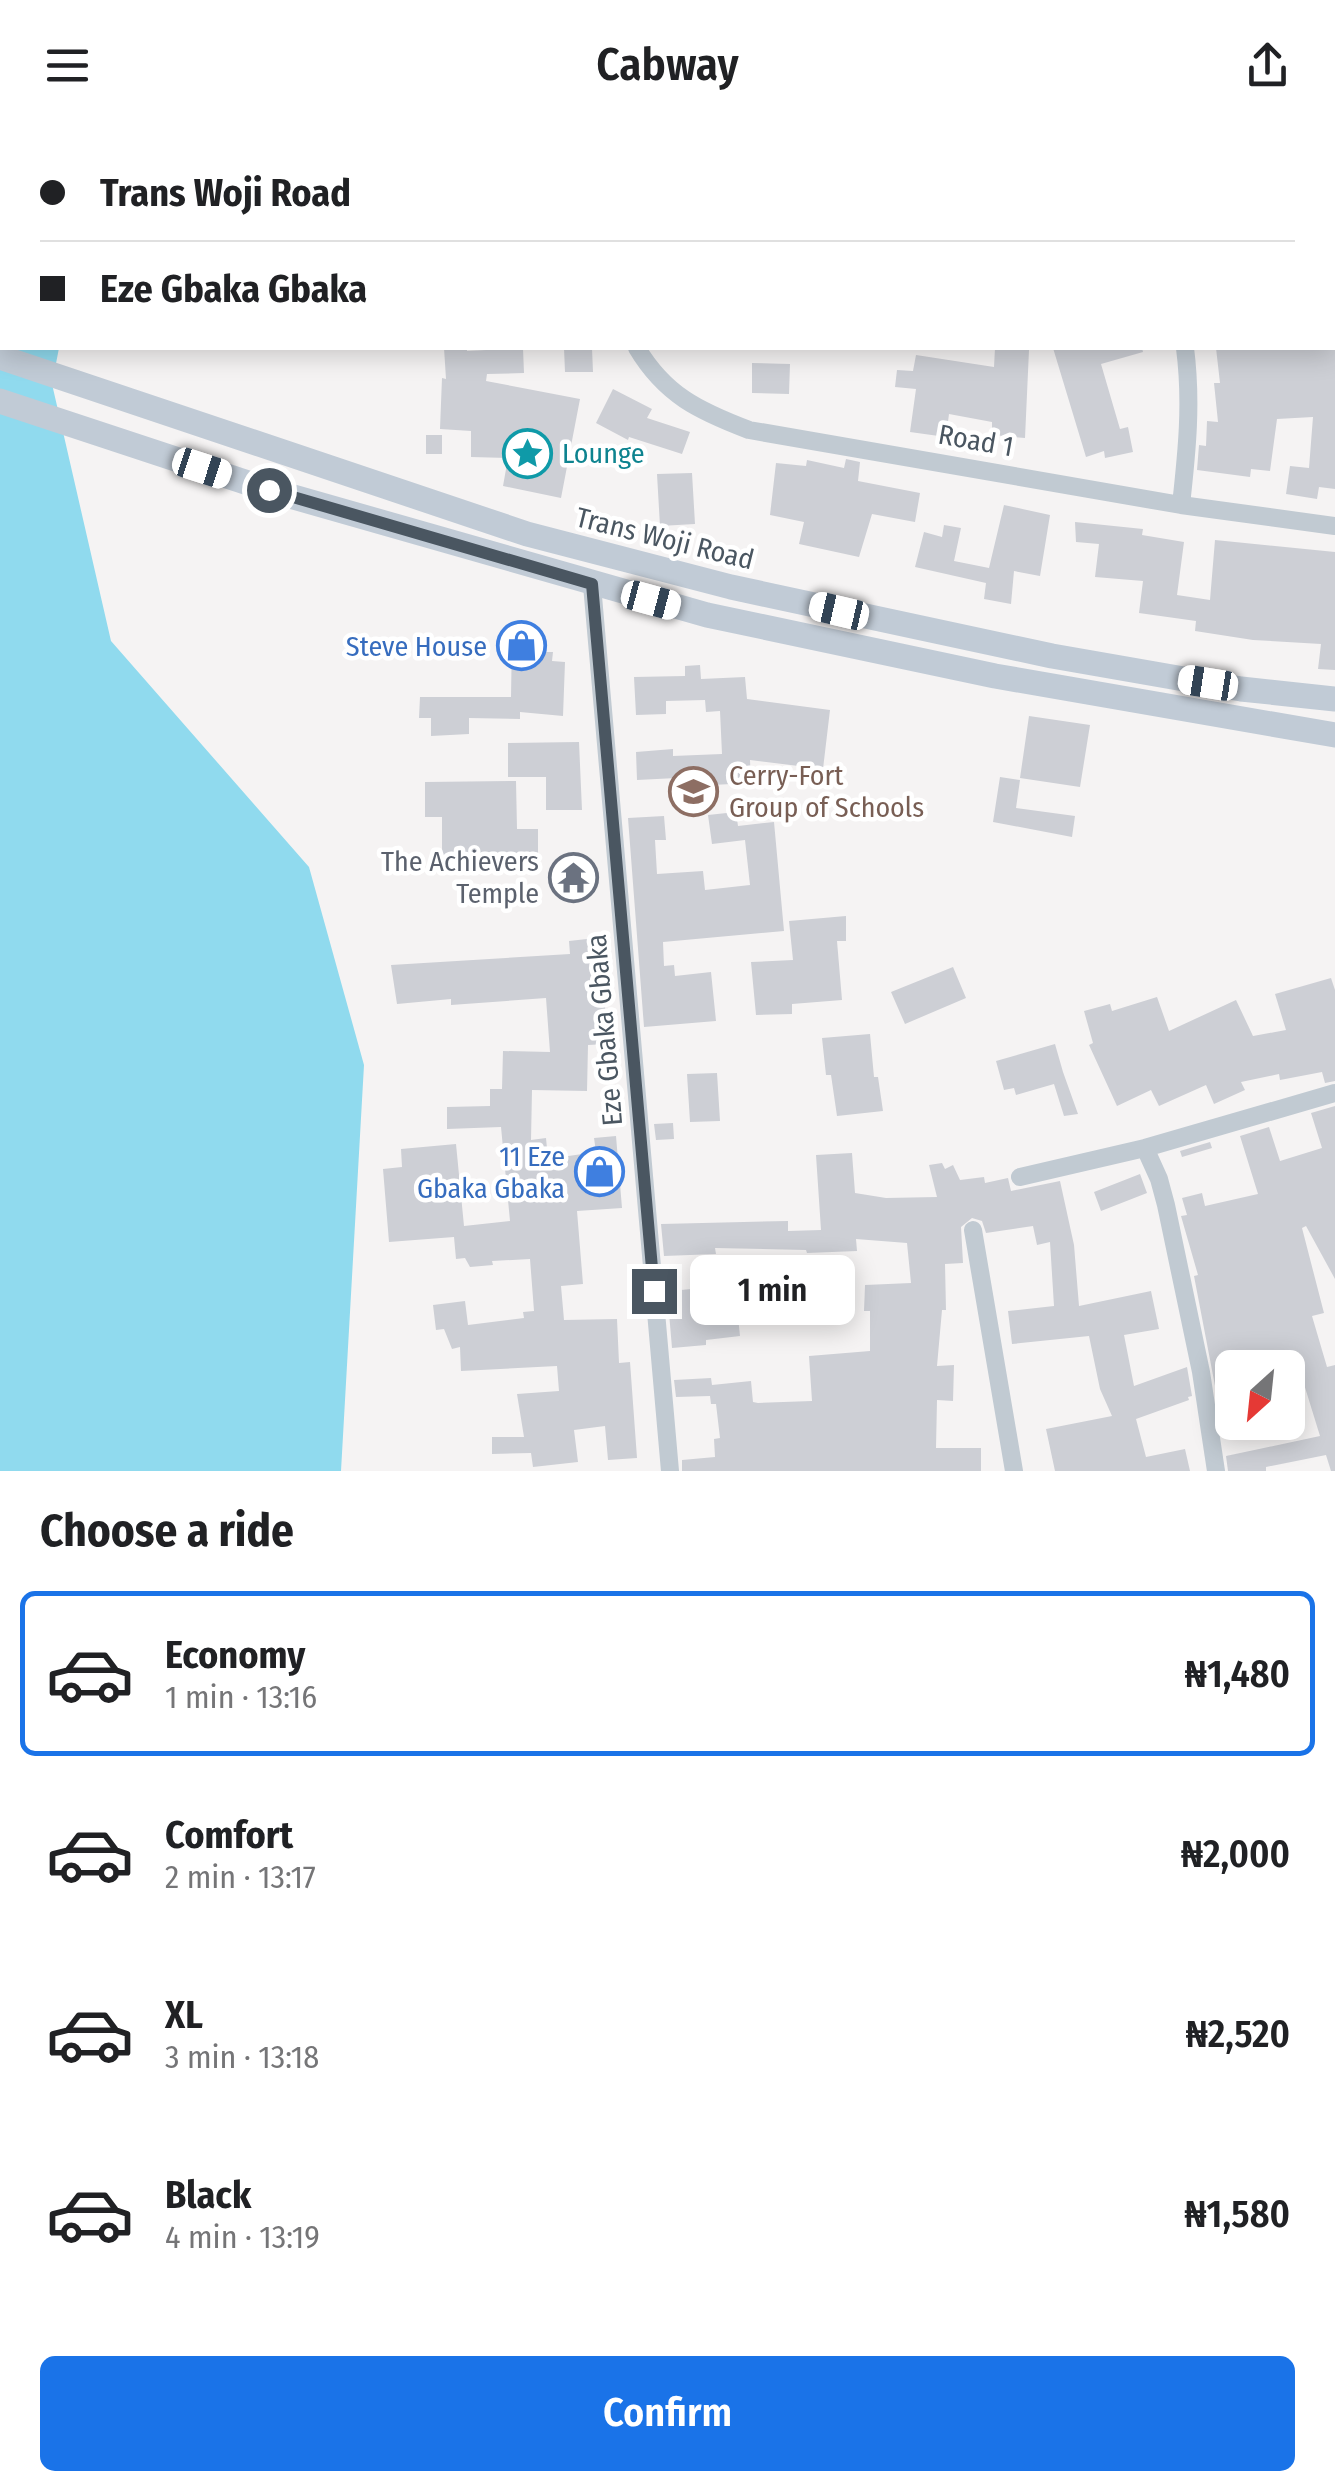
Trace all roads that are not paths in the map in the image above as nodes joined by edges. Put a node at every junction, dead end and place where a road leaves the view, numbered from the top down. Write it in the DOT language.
graph roads {
  1 [pos="638,350"];
  2 [pos="1185,350"];
  3 [pos="0,357"];
  4 [pos="0,401"];
  5 [pos="1182,505"];
  6 [pos="1335,526"];
  7 [pos="592,584"];
  8 [pos="987,642"];
  9 [pos="982,673"];
  10 [pos="1175,678"];
  11 [pos="1335,699"];
  12 [pos="1167,707"];
  13 [pos="1335,735"];
  14 [pos="1335,1093"];
  15 [pos="1145,1148"];
  16 [pos="1020,1178"];
  17 [pos="973,1230"];
  18 [pos="670,1471"];
  19 [pos="1014,1471"];
  20 [pos="1216,1471"];
  1 -- 5 [label="street, Road 1"];
  2 -- 5 [label="street"];
  3 -- 8 [label="main road, Trans Woji Road"];
  4 -- 7 [label="main road"];
  5 -- 6 [label="street, Road 1"];
  7 -- 9 [label="main road"];
  7 -- 18 [label="street, Eze Gbaka Gbaka"];
  8 -- 9 [label="main road"];
  8 -- 10 [label="main road, Trans Woji Road"];
  9 -- 12 [label="main road"];
  10 -- 11 [label="main road, Trans Woji Road"];
  10 -- 12 [label="main road"];
  12 -- 13 [label="main road"];
  14 -- 15 [label="street"];
  15 -- 16 [label="street"];
  15 -- 20 [label="street"];
  17 -- 19 [label="street"];
}
